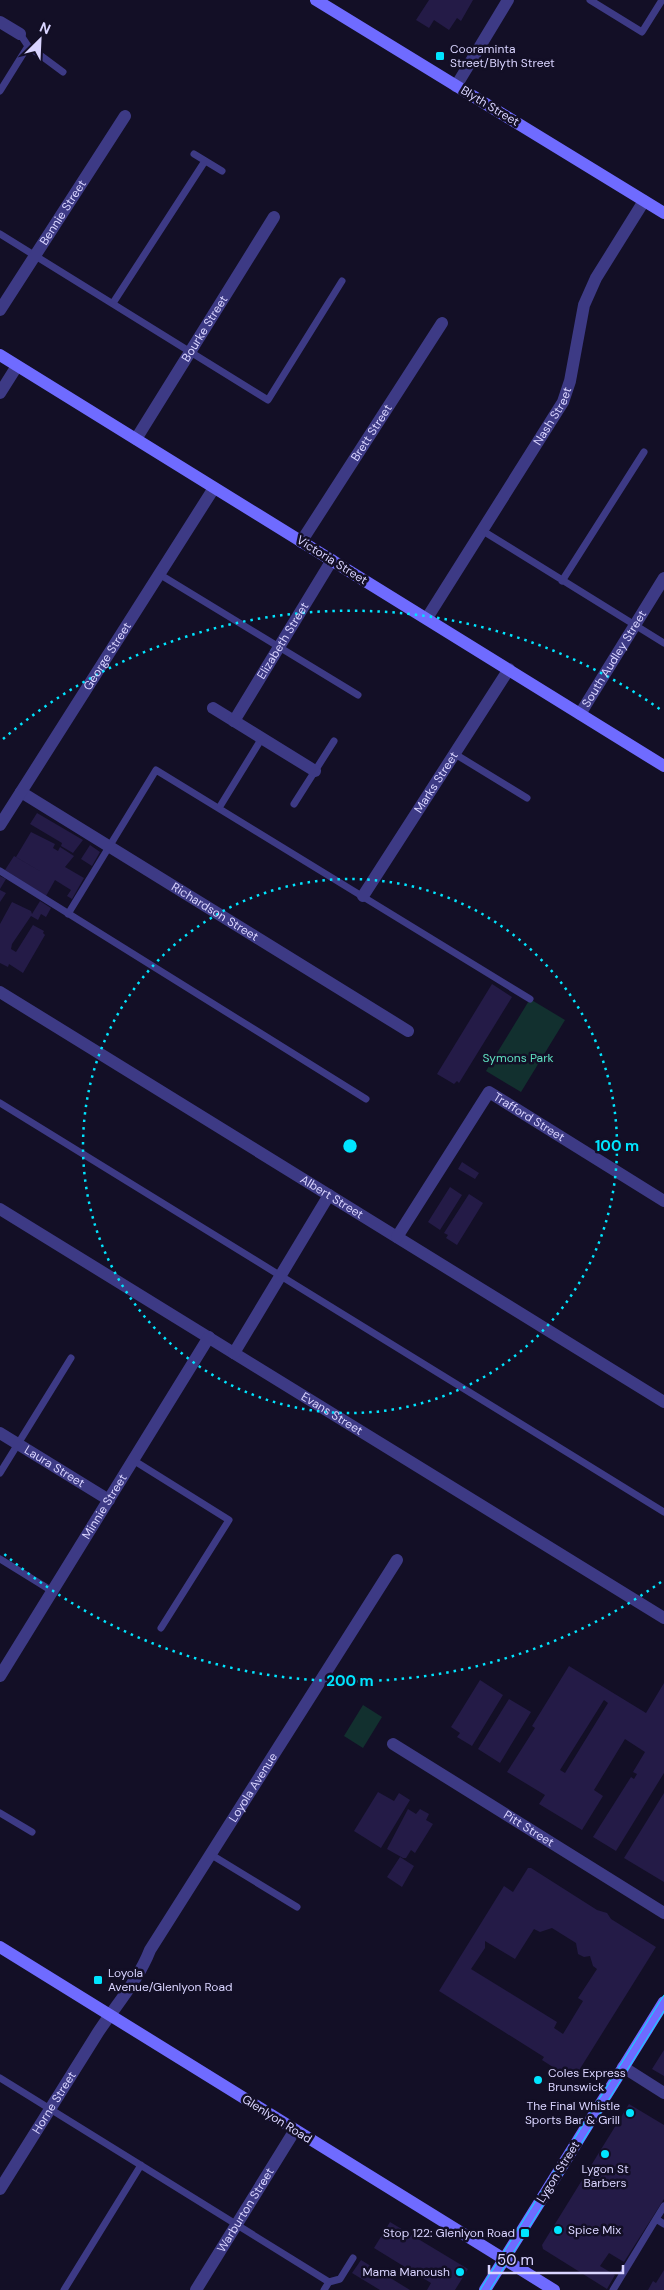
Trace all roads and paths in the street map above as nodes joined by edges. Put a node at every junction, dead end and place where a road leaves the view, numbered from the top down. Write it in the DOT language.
graph roads {
  1 [pos="316,0"];
  2 [pos="508,0"];
  3 [pos="590,0"];
  4 [pos="662,0"];
  5 [pos="0,22"];
  6 [pos="20,34"];
  7 [pos="28,46"];
  8 [pos="64,72"];
  9 [pos="456,86"];
  10 [pos="0,91"];
  11 [pos="125,116"];
  12 [pos="194,154"];
  13 [pos="205,161"];
  14 [pos="222,171"];
  15 [pos="644,201"];
  16 [pos="664,213"];
  17 [pos="274,217"];
  18 [pos="0,234"];
  19 [pos="35,256"];
  20 [pos="342,281"];
  21 [pos="113,303"];
  22 [pos="0,310"];
  23 [pos="442,323"];
  24 [pos="191,351"];
  25 [pos="0,355"];
  26 [pos="17,366"];
  27 [pos="0,394"];
  28 [pos="136,439"];
  29 [pos="644,452"];
  30 [pos="214,488"];
  31 [pos="483,531"];
  32 [pos="302,542"];
  33 [pos="332,560"];
  34 [pos="160,574"];
  35 [pos="664,578"];
  36 [pos="562,581"];
  37 [pos="426,618"];
  38 [pos="635,626"];
  39 [pos="664,643"];
  40 [pos="280,647"];
  41 [pos="509,669"];
  42 [pos="358,695"];
  43 [pos="212,708"];
  44 [pos="580,714"];
  45 [pos="234,721"];
  46 [pos="262,738"];
  47 [pos="334,741"];
  48 [pos="455,754"];
  49 [pos="664,766"];
  50 [pos="315,771"];
  51 [pos="21,792"];
  52 [pos="527,798"];
  53 [pos="294,804"];
  54 [pos="219,808"];
  55 [pos="0,825"];
  56 [pos="109,846"];
  57 [pos="0,871"];
  58 [pos="363,896"];
  59 [pos="68,914"];
  60 [pos="0,992"];
  61 [pos="530,999"];
  62 [pos="408,1031"];
  63 [pos="366,1099"];
  64 [pos="0,1103"];
  65 [pos="329,1195"];
  66 [pos="664,1201"];
  67 [pos="0,1209"];
  68 [pos="397,1237"];
  69 [pos="280,1275"];
  70 [pos="209,1337"];
  71 [pos="234,1353"];
  72 [pos="71,1358"];
  73 [pos="664,1402"];
  74 [pos="0,1433"];
  75 [pos="18,1444"];
  76 [pos="133,1460"];
  77 [pos="0,1473"];
  78 [pos="108,1500"];
  79 [pos="664,1512"];
  80 [pos="0,1559"];
  81 [pos="397,1560"];
  82 [pos="52,1591"];
  83 [pos="664,1618"];
  84 [pos="161,1628"];
  85 [pos="0,1676"];
  86 [pos="393,1744"];
  87 [pos="0,1813"];
  88 [pos="32,1832"];
  89 [pos="210,1854"];
  90 [pos="297,1907"];
  91 [pos="664,1913"];
  92 [pos="0,1947"];
  93 [pos="664,2002"];
  94 [pos="111,2016"];
  95 [pos="623,2067"];
  96 [pos="0,2078"];
  97 [pos="664,2093"];
  98 [pos="49,2109"];
  99 [pos="295,2130"];
  100 [pos="141,2165"];
  101 [pos="0,2189"];
  102 [pos="664,2206"];
  103 [pos="656,2219"];
  104 [pos="664,2224"];
  105 [pos="236,2225"];
  106 [pos="353,2258"];
  107 [pos="503,2259"];
  108 [pos="329,2282"];
  109 [pos="64,2290"];
  110 [pos="196,2290"];
  111 [pos="324,2290"];
  112 [pos="485,2290"];
  113 [pos="554,2290"];
  114 [pos="613,2290"];
  1 -- 9 [label="street, Blyth Street"];
  2 -- 9 [label="street"];
  3 -- 4 [label="lane"];
  5 -- 6 [label="street"];
  6 -- 7 [label="lane"];
  7 -- 8 [label="lane"];
  7 -- 10 [label="lane"];
  9 -- 15 [label="street, Blyth Street"];
  11 -- 19 [label="street, Bennie Street"];
  12 -- 13 [label="lane"];
  13 -- 14 [label="lane"];
  13 -- 21 [label="lane"];
  15 -- 16 [label="street, Blyth Street"];
  15 -- 31 [label="street, Nash Street"];
  17 -- 24 [label="street, Bourke Street"];
  18 -- 19 [label="lane"];
  19 -- 21 [label="lane"];
  19 -- 22 [label="street, Bennie Street"];
  20 -- 24 [label="lane"];
  21 -- 24 [label="lane"];
  23 -- 32 [label="street, Brett Street"];
  24 -- 28 [label="street, Bourke Street"];
  25 -- 26 [label="street, Victoria Street"];
  26 -- 27 [label="street"];
  26 -- 28 [label="street, Victoria Street"];
  28 -- 30 [label="street, Victoria Street"];
  29 -- 36 [label="lane"];
  30 -- 32 [label="street, Victoria Street"];
  30 -- 34 [label="street, George Street"];
  31 -- 36 [label="lane"];
  31 -- 37 [label="street, Nash Street"];
  32 -- 33 [label="street, Victoria Street"];
  33 -- 37 [label="street, Victoria Street"];
  33 -- 40 [label="street, Elizabeth Street"];
  34 -- 40 [label="lane"];
  34 -- 51 [label="street, George Street"];
  35 -- 38 [label="street, South Audley Street"];
  36 -- 38 [label="lane"];
  37 -- 41 [label="street, Victoria Street"];
  38 -- 39 [label="lane"];
  38 -- 44 [label="street, South Audley Street"];
  40 -- 42 [label="lane"];
  40 -- 45 [label="street, Elizabeth Street"];
  41 -- 44 [label="street, Victoria Street"];
  41 -- 48 [label="street, Marks Street"];
  43 -- 45 [label="street"];
  44 -- 49 [label="street, Victoria Street"];
  45 -- 46 [label="street"];
  46 -- 50 [label="street"];
  46 -- 54 [label="lane"];
  47 -- 50 [label="lane"];
  48 -- 52 [label="lane"];
  48 -- 58 [label="street, Marks Street"];
  50 -- 53 [label="lane"];
  51 -- 55 [label="street, George Street"];
  51 -- 56 [label="street, Richardson Street"];
  54 -- 56 [label="lane"];
  54 -- 58 [label="lane"];
  56 -- 59 [label="lane"];
  56 -- 62 [label="street, Richardson Street"];
  57 -- 59 [label="lane"];
  58 -- 61 [label="lane"];
  59 -- 63 [label="lane"];
  60 -- 65 [label="street, Albert Street"];
  64 -- 69 [label="lane"];
  65 -- 68 [label="street, Albert Street"];
  65 -- 69 [label="street"];
  66 -- 68 [label="street, Trafford Street"];
  67 -- 70 [label="street, Evans Street"];
  68 -- 73 [label="street, Albert Street"];
  69 -- 71 [label="street"];
  69 -- 79 [label="lane"];
  70 -- 71 [label="street, Evans Street"];
  70 -- 76 [label="street, Minnie Street"];
  71 -- 83 [label="street, Evans Street"];
  72 -- 75 [label="lane"];
  74 -- 75 [label="street, Laura Street"];
  75 -- 77 [label="lane"];
  75 -- 78 [label="street, Laura Street"];
  76 -- 78 [label="street, Minnie Street"];
  76 -- 84 [label="lane"];
  78 -- 82 [label="street, Minnie Street"];
  80 -- 82 [label="lane"];
  81 -- 89 [label="street, Loyola Avenue"];
  82 -- 85 [label="street, Minnie Street"];
  86 -- 91 [label="street, Pitt Street"];
  87 -- 88 [label="lane"];
  89 -- 90 [label="lane"];
  89 -- 94 [label="street, Loyola Avenue"];
  92 -- 94 [label="street, Glenlyon Road"];
  93 -- 95 [label="street, Lygon Street"];
  94 -- 98 [label="street, Horne Street"];
  94 -- 99 [label="street, Glenlyon Road"];
  95 -- 97 [label="street"];
  95 -- 107 [label="street, Lygon Street"];
  96 -- 98 [label="lane"];
  98 -- 100 [label="lane"];
  98 -- 101 [label="street, Horne Street"];
  99 -- 105 [label="street, Warburton Street"];
  99 -- 107 [label="street, Glenlyon Road"];
  100 -- 105 [label="lane"];
  100 -- 109 [label="lane"];
  102 -- 103 [label="lane"];
  103 -- 104 [label="lane"];
  103 -- 114 [label="lane"];
  105 -- 108 [label="lane"];
  105 -- 110 [label="street, Warburton Street"];
  106 -- 108 [label="lane"];
  107 -- 112 [label="street, Lygon Street"];
  107 -- 113 [label="street, Glenlyon Road"];
  108 -- 111 [label="lane"];
}
